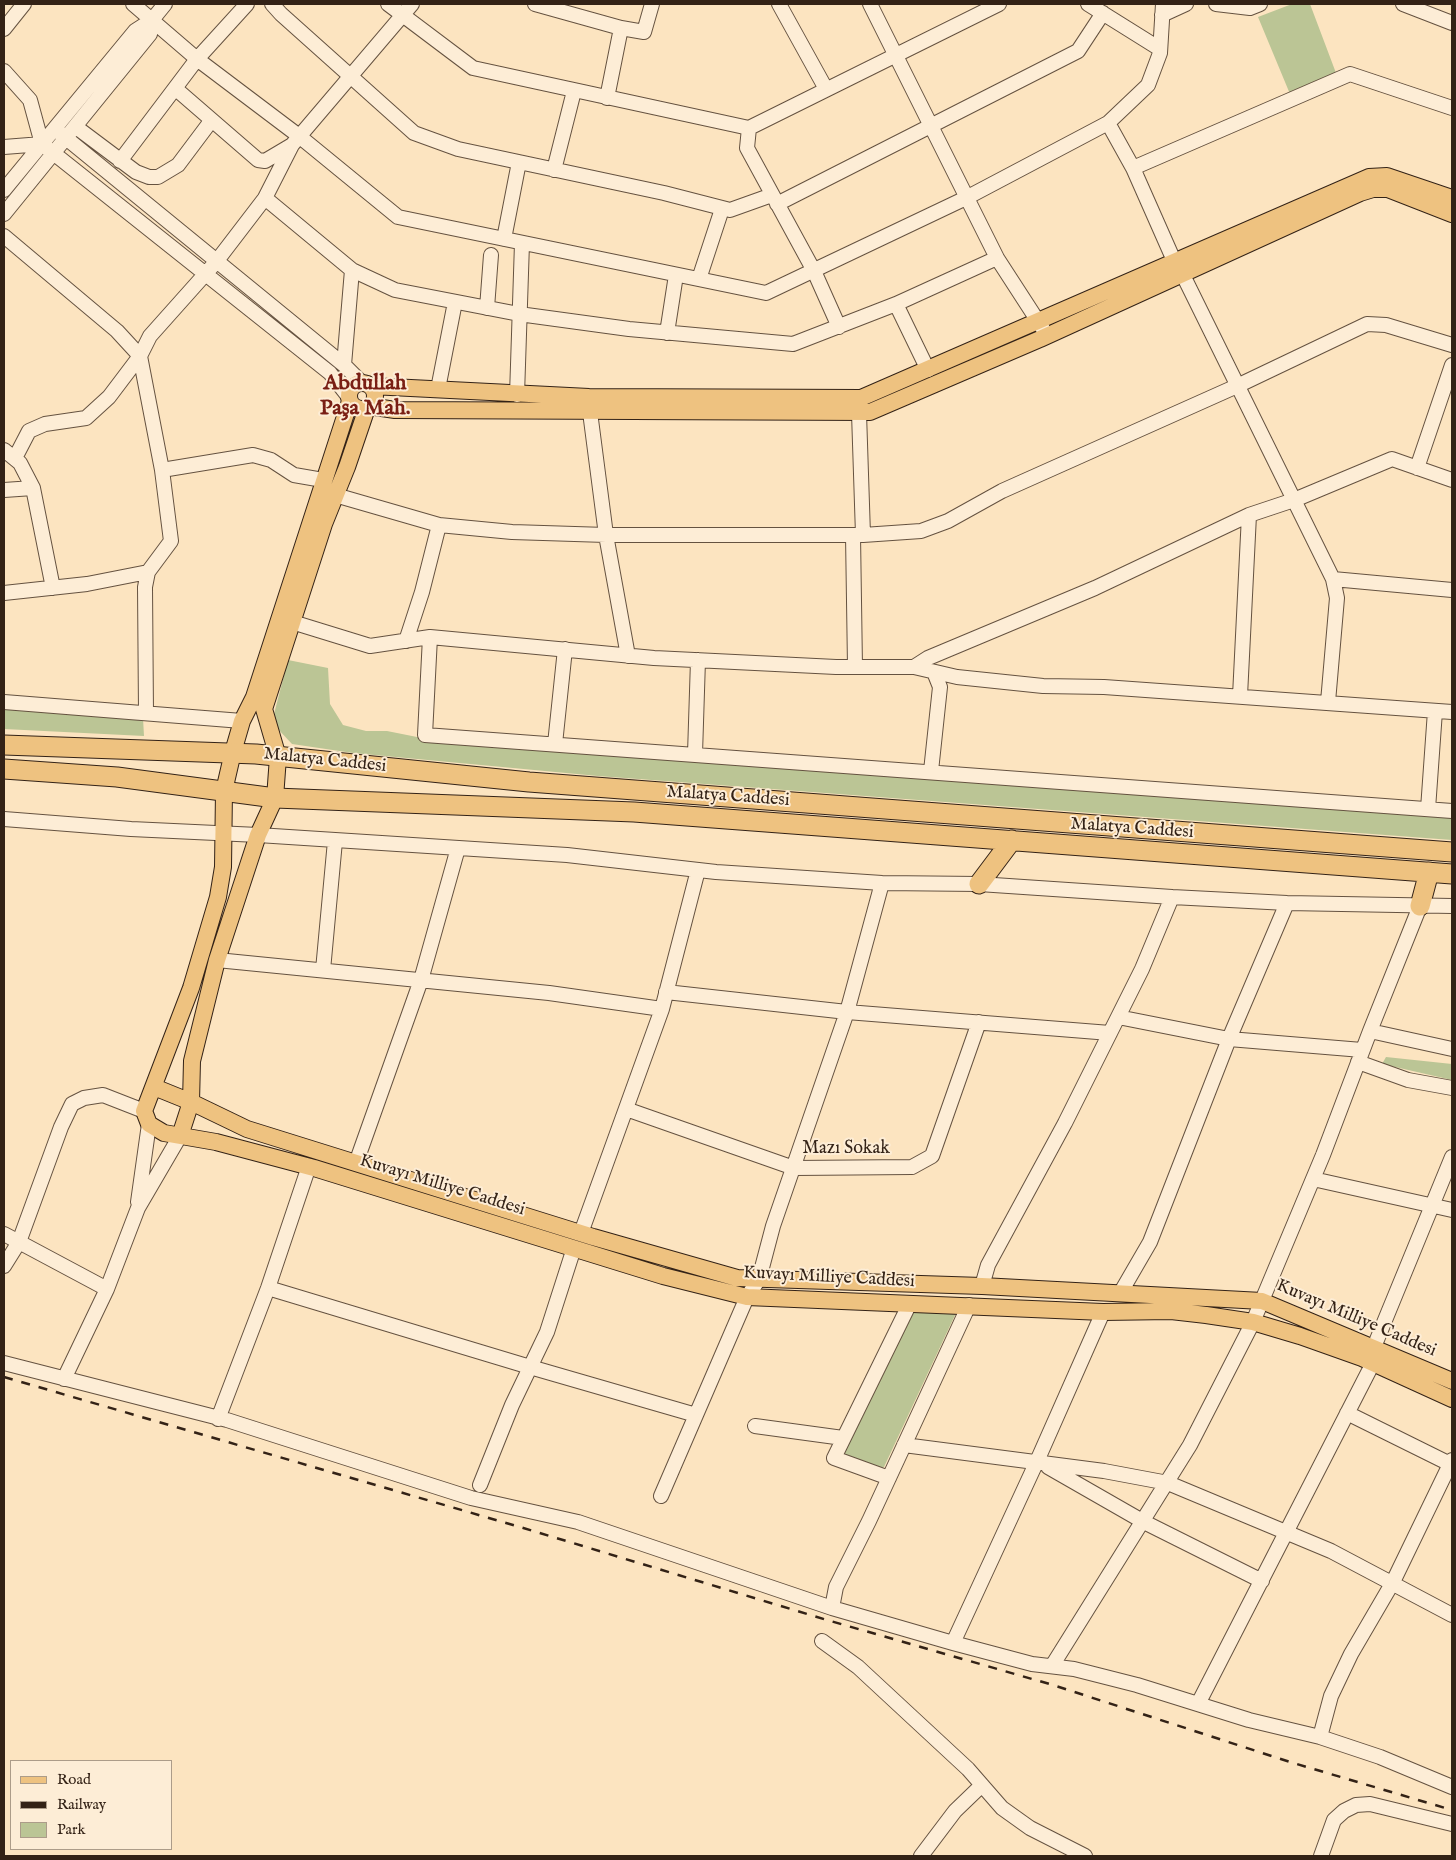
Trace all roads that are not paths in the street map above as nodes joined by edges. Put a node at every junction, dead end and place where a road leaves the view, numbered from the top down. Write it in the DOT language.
graph roads {
  1 [pos="24,4"];
  2 [pos="133,4"];
  3 [pos="165,4"];
  4 [pos="247,4"];
  5 [pos="272,4"];
  6 [pos="388,4"];
  7 [pos="412,4"];
  8 [pos="535,4"];
  9 [pos="652,4"];
  10 [pos="780,4"];
  11 [pos="870,4"];
  12 [pos="999,4"];
  13 [pos="1088,4"];
  14 [pos="1186,4"];
  15 [pos="1216,4"];
  16 [pos="1260,4"];
  17 [pos="1402,4"];
  18 [pos="1162,10"];
  19 [pos="7,12"];
  20 [pos="1102,13"];
  21 [pos="402,16"];
  22 [pos="152,20"];
  23 [pos="1452,23"];
  24 [pos="621,28"];
  25 [pos="4,29"];
  26 [pos="1160,49"];
  27 [pos="895,56"];
  28 [pos="197,59"];
  29 [pos="4,71"];
  30 [pos="350,75"];
  31 [pos="176,89"];
  32 [pos="826,89"];
  33 [pos="574,91"];
  34 [pos="608,98"];
  35 [pos="1452,108"];
  36 [pos="211,121"];
  37 [pos="1108,123"];
  38 [pos="932,126"];
  39 [pos="76,127"];
  40 [pos="749,128"];
  41 [pos="60,134"];
  42 [pos="295,141"];
  43 [pos="4,147"];
  44 [pos="48,147"];
  45 [pos="120,161"];
  46 [pos="519,162"];
  47 [pos="1133,168"];
  48 [pos="554,170"];
  49 [pos="4,190"];
  50 [pos="265,198"];
  51 [pos="966,198"];
  52 [pos="1452,198"];
  53 [pos="775,199"];
  54 [pos="722,208"];
  55 [pos="4,214"];
  56 [pos="1452,214"];
  57 [pos="4,236"];
  58 [pos="504,239"];
  59 [pos="522,243"];
  60 [pos="491,255"];
  61 [pos="997,258"];
  62 [pos="216,262"];
  63 [pos="1178,268"];
  64 [pos="352,270"];
  65 [pos="814,270"];
  66 [pos="204,274"];
  67 [pos="676,275"];
  68 [pos="699,279"];
  69 [pos="456,302"];
  70 [pos="896,304"];
  71 [pos="487,308"];
  72 [pos="519,314"];
  73 [pos="838,327"];
  74 [pos="1043,329"];
  75 [pos="667,333"];
  76 [pos="1452,345"];
  77 [pos="140,356"];
  78 [pos="344,365"];
  79 [pos="1452,365"];
  80 [pos="928,370"];
  81 [pos="366,384"];
  82 [pos="1237,386"];
  83 [pos="438,388"];
  84 [pos="517,394"];
  85 [pos="349,398"];
  86 [pos="368,407"];
  87 [pos="590,412"];
  88 [pos="859,413"];
  89 [pos="9,454"];
  90 [pos="1417,468"];
  91 [pos="162,470"];
  92 [pos="323,480"];
  93 [pos="1452,480"];
  94 [pos="33,488"];
  95 [pos="4,490"];
  96 [pos="335,495"];
  97 [pos="1294,500"];
  98 [pos="1249,515"];
  99 [pos="439,525"];
  100 [pos="606,535"];
  101 [pos="858,535"];
  102 [pos="148,572"];
  103 [pos="1333,579"];
  104 [pos="52,588"];
  105 [pos="1452,590"];
  106 [pos="4,592"];
  107 [pos="292,622"];
  108 [pos="430,637"];
  109 [pos="406,642"];
  110 [pos="565,649"];
  111 [pos="628,656"];
  112 [pos="698,660"];
  113 [pos="855,667"];
  114 [pos="914,667"];
  115 [pos="934,672"];
  116 [pos="1240,696"];
  117 [pos="4,702"];
  118 [pos="1328,702"];
  119 [pos="1435,711"];
  120 [pos="1452,712"];
  121 [pos="146,713"];
  122 [pos="242,721"];
  123 [pos="555,744"];
  124 [pos="4,745"];
  125 [pos="232,752"];
  126 [pos="694,754"];
  127 [pos="278,756"];
  128 [pos="4,769"];
  129 [pos="931,771"];
  130 [pos="224,791"];
  131 [pos="275,798"];
  132 [pos="1428,809"];
  133 [pos="1452,811"];
  134 [pos="4,819"];
  135 [pos="223,835"];
  136 [pos="258,835"];
  137 [pos="1012,840"];
  138 [pos="336,841"];
  139 [pos="458,848"];
  140 [pos="1452,852"];
  141 [pos="698,870"];
  142 [pos="1428,872"];
  143 [pos="1452,874"];
  144 [pos="882,883"];
  145 [pos="979,884"];
  146 [pos="1172,896"];
  147 [pos="1287,903"];
  148 [pos="1420,906"];
  149 [pos="1452,906"];
  150 [pos="217,960"];
  151 [pos="323,970"];
  152 [pos="421,980"];
  153 [pos="666,992"];
  154 [pos="662,1009"];
  155 [pos="847,1012"];
  156 [pos="1118,1017"];
  157 [pos="979,1022"];
  158 [pos="1370,1030"];
  159 [pos="1110,1033"];
  160 [pos="1229,1039"];
  161 [pos="1452,1049"];
  162 [pos="1360,1056"];
  163 [pos="154,1087"];
  164 [pos="1452,1088"];
  165 [pos="191,1102"];
  166 [pos="626,1109"];
  167 [pos="147,1117"];
  168 [pos="180,1136"];
  169 [pos="1452,1157"];
  170 [pos="356,1163"];
  171 [pos="309,1166"];
  172 [pos="794,1168"];
  173 [pos="1313,1179"];
  174 [pos="1433,1205"];
  175 [pos="138,1208"];
  176 [pos="1452,1210"];
  177 [pos="4,1234"];
  178 [pos="578,1240"];
  179 [pos="20,1242"];
  180 [pos="4,1266"];
  181 [pos="759,1279"];
  182 [pos="982,1286"];
  183 [pos="268,1288"];
  184 [pos="107,1290"];
  185 [pos="1121,1292"];
  186 [pos="747,1297"];
  187 [pos="1262,1301"];
  188 [pos="910,1303"];
  189 [pos="968,1305"];
  190 [pos="1103,1312"];
  191 [pos="1253,1322"];
  192 [pos="1373,1355"];
  193 [pos="4,1363"];
  194 [pos="530,1367"];
  195 [pos="64,1379"];
  196 [pos="1452,1381"];
  197 [pos="1452,1399"];
  198 [pos="1348,1413"];
  199 [pos="696,1414"];
  200 [pos="218,1418"];
  201 [pos="755,1426"];
  202 [pos="843,1438"];
  203 [pos="904,1445"];
  204 [pos="1451,1462"];
  205 [pos="1040,1463"];
  206 [pos="889,1478"];
  207 [pos="1168,1483"];
  208 [pos="480,1485"];
  209 [pos="661,1496"];
  210 [pos="1144,1522"];
  211 [pos="1286,1533"];
  212 [pos="1262,1581"];
  213 [pos="1393,1582"];
  214 [pos="832,1608"];
  215 [pos="1452,1615"];
  216 [pos="822,1641"];
  217 [pos="953,1643"];
  218 [pos="1052,1666"];
  219 [pos="1198,1704"];
  220 [pos="1320,1737"];
  221 [pos="982,1785"];
  222 [pos="1452,1787"];
  223 [pos="1452,1824"];
  224 [pos="921,1856"];
  225 [pos="1085,1856"];
  226 [pos="1320,1856"];
  1 -- 19 [label="street"];
  2 -- 22 [label="street"];
  3 -- 22 [label="street"];
  4 -- 28 [label="street"];
  5 -- 30 [label="street"];
  6 -- 21 [label="street"];
  7 -- 21 [label="street"];
  8 -- 24 [label="street"];
  9 -- 24 [label="street"];
  10 -- 32 [label="street"];
  11 -- 27 [label="street"];
  12 -- 27 [label="street"];
  13 -- 20 [label="street"];
  14 -- 18 [label="street"];
  15 -- 16 [label="street"];
  17 -- 23 [label="street"];
  18 -- 26 [label="street"];
  19 -- 25 [label="street"];
  20 -- 26 [label="street"];
  20 -- 38 [label="street"];
  21 -- 30 [label="street"];
  21 -- 33 [label="street"];
  22 -- 28 [label="street"];
  22 -- 39 [label="street"];
  22 -- 41 [label="street"];
  24 -- 34 [label="street"];
  26 -- 37 [label="street"];
  27 -- 32 [label="street"];
  27 -- 38 [label="street"];
  28 -- 31 [label="street"];
  28 -- 42 [label="street"];
  29 -- 44 [label="street"];
  30 -- 42 [label="street"];
  30 -- 46 [label="street"];
  31 -- 36 [label="street"];
  31 -- 45 [label="street"];
  32 -- 40 [label="street"];
  33 -- 34 [label="street"];
  33 -- 48 [label="street"];
  34 -- 40 [label="street"];
  35 -- 47 [label="street"];
  36 -- 42 [label="street"];
  36 -- 45 [label="street"];
  37 -- 47 [label="street"];
  37 -- 51 [label="street"];
  38 -- 51 [label="street"];
  38 -- 53 [label="street"];
  39 -- 41 [label="street"];
  39 -- 45 [label="street"];
  40 -- 53 [label="street"];
  41 -- 44 [label="street"];
  41 -- 62 [label="street"];
  42 -- 50 [label="street"];
  42 -- 58 [label="street"];
  43 -- 44 [label="street"];
  44 -- 49 [label="street"];
  44 -- 55 [label="street"];
  44 -- 66 [label="street"];
  46 -- 48 [label="street"];
  46 -- 58 [label="street"];
  47 -- 63 [label="street"];
  48 -- 54 [label="street"];
  50 -- 62 [label="street"];
  50 -- 64 [label="street"];
  51 -- 61 [label="street"];
  51 -- 65 [label="street"];
  52 -- 63 [label="main road"];
  53 -- 54 [label="street"];
  53 -- 65 [label="street"];
  54 -- 68 [label="street"];
  56 -- 63 [label="main road"];
  57 -- 77 [label="street"];
  58 -- 59 [label="street"];
  59 -- 67 [label="street"];
  59 -- 72 [label="street"];
  60 -- 71 [label="street"];
  61 -- 70 [label="street"];
  61 -- 74 [label="street"];
  62 -- 66 [label="street"];
  62 -- 78 [label="street"];
  63 -- 74 [label="main road"];
  63 -- 82 [label="street"];
  64 -- 69 [label="street"];
  64 -- 78 [label="street"];
  65 -- 68 [label="street"];
  65 -- 73 [label="street"];
  66 -- 77 [label="street"];
  66 -- 85 [label="street"];
  67 -- 68 [label="street"];
  67 -- 75 [label="street"];
  69 -- 71 [label="street"];
  69 -- 83 [label="street"];
  70 -- 73 [label="street"];
  70 -- 80 [label="street"];
  71 -- 72 [label="street"];
  72 -- 75 [label="street"];
  72 -- 84 [label="street"];
  73 -- 75 [label="street"];
  74 -- 80 [label="main road"];
  74 -- 88 [label="main road"];
  76 -- 82 [label="street"];
  77 -- 89 [label="street"];
  77 -- 91 [label="street"];
  78 -- 81 [label="street"];
  79 -- 90 [label="street"];
  80 -- 84 [label="main road"];
  81 -- 83 [label="main road"];
  81 -- 85 [label="main road"];
  81 -- 86 [label="main road"];
  82 -- 97 [label="street"];
  82 -- 101 [label="street"];
  83 -- 84 [label="main road"];
  85 -- 86 [label="main road"];
  85 -- 92 [label="main road"];
  86 -- 87 [label="main road"];
  86 -- 96 [label="main road"];
  87 -- 88 [label="main road"];
  87 -- 100 [label="street"];
  88 -- 101 [label="street"];
  89 -- 94 [label="street"];
  90 -- 93 [label="street"];
  90 -- 97 [label="street"];
  91 -- 92 [label="street"];
  91 -- 102 [label="street"];
  92 -- 122 [label="main road"];
  94 -- 95 [label="street"];
  94 -- 104 [label="street"];
  96 -- 99 [label="street"];
  96 -- 107 [label="main road"];
  97 -- 98 [label="street"];
  97 -- 103 [label="street"];
  98 -- 114 [label="street"];
  98 -- 116 [label="street"];
  99 -- 100 [label="street"];
  99 -- 109 [label="street"];
  100 -- 101 [label="street"];
  100 -- 111 [label="street"];
  101 -- 113 [label="street"];
  102 -- 104 [label="street"];
  102 -- 121 [label="street"];
  103 -- 105 [label="street"];
  103 -- 118 [label="street"];
  104 -- 106 [label="street"];
  107 -- 109 [label="street"];
  107 -- 127 [label="main road"];
  108 -- 109 [label="street"];
  108 -- 110 [label="street"];
  108 -- 123 [label="street"];
  110 -- 111 [label="street"];
  110 -- 123 [label="street"];
  111 -- 112 [label="street"];
  112 -- 113 [label="street"];
  112 -- 126 [label="street"];
  113 -- 114 [label="street"];
  114 -- 115 [label="street"];
  115 -- 116 [label="street"];
  115 -- 129 [label="street"];
  116 -- 118 [label="street"];
  117 -- 121 [label="street"];
  118 -- 119 [label="street"];
  119 -- 120 [label="street"];
  119 -- 132 [label="street"];
  121 -- 122 [label="street"];
  122 -- 125 [label="main road"];
  123 -- 126 [label="street"];
  124 -- 125 [label="highway, Malatya Caddesi"];
  125 -- 127 [label="highway, Malatya Caddesi"];
  125 -- 130 [label="main road"];
  126 -- 129 [label="street"];
  127 -- 131 [label="main road"];
  127 -- 140 [label="highway, Malatya Caddesi"];
  128 -- 130 [label="highway, Malatya Caddesi"];
  129 -- 132 [label="street"];
  130 -- 131 [label="highway, Malatya Caddesi"];
  130 -- 135 [label="main road"];
  131 -- 136 [label="main road"];
  131 -- 137 [label="highway, Malatya Caddesi"];
  132 -- 133 [label="street"];
  134 -- 135 [label="street"];
  135 -- 136 [label="street"];
  135 -- 163 [label="main road"];
  136 -- 138 [label="street"];
  136 -- 150 [label="main road"];
  137 -- 142 [label="highway, Malatya Caddesi"];
  137 -- 145 [label="highway"];
  138 -- 139 [label="street"];
  138 -- 151 [label="street"];
  139 -- 141 [label="street"];
  139 -- 152 [label="street"];
  141 -- 144 [label="street"];
  141 -- 153 [label="street"];
  142 -- 143 [label="highway, Malatya Caddesi"];
  142 -- 148 [label="highway"];
  144 -- 145 [label="street"];
  144 -- 155 [label="street"];
  145 -- 146 [label="street"];
  146 -- 147 [label="street"];
  146 -- 156 [label="street"];
  147 -- 148 [label="street"];
  147 -- 160 [label="street"];
  148 -- 149 [label="street"];
  148 -- 158 [label="street"];
  150 -- 151 [label="street"];
  150 -- 165 [label="main road"];
  151 -- 152 [label="street"];
  152 -- 154 [label="street"];
  152 -- 170 [label="street"];
  153 -- 154 [label="street"];
  153 -- 155 [label="street"];
  154 -- 166 [label="street"];
  155 -- 157 [label="street"];
  155 -- 172 [label="street"];
  156 -- 159 [label="street"];
  156 -- 160 [label="street"];
  157 -- 159 [label="street"];
  157 -- 172 [label="street, Mazı Sokak"];
  158 -- 161 [label="street"];
  158 -- 162 [label="street"];
  159 -- 182 [label="street"];
  160 -- 162 [label="street"];
  160 -- 185 [label="street"];
  162 -- 164 [label="street"];
  162 -- 173 [label="street"];
  163 -- 165 [label="main road, Kuvayı Milliye Caddesi"];
  163 -- 167 [label="main road"];
  165 -- 168 [label="main road"];
  165 -- 170 [label="main road, Kuvayı Milliye Caddesi"];
  166 -- 172 [label="street, Mazı Sokak"];
  166 -- 178 [label="street"];
  167 -- 168 [label="main road, Kuvayı Milliye Caddesi"];
  167 -- 175 [label="street"];
  167 -- 179 [label="street"];
  168 -- 171 [label="main road, Kuvayı Milliye Caddesi"];
  168 -- 175 [label="street"];
  169 -- 174 [label="street"];
  170 -- 178 [label="main road, Kuvayı Milliye Caddesi"];
  171 -- 178 [label="main road, Kuvayı Milliye Caddesi"];
  171 -- 183 [label="street"];
  172 -- 181 [label="street"];
  173 -- 174 [label="street"];
  173 -- 187 [label="street"];
  174 -- 176 [label="street"];
  174 -- 192 [label="street"];
  175 -- 184 [label="street"];
  177 -- 179 [label="street"];
  178 -- 181 [label="main road, Kuvayı Milliye Caddesi"];
  178 -- 186 [label="main road, Kuvayı Milliye Caddesi"];
  178 -- 194 [label="street"];
  179 -- 180 [label="street"];
  179 -- 184 [label="street"];
  181 -- 182 [label="main road, Kuvayı Milliye Caddesi"];
  181 -- 186 [label="street"];
  182 -- 185 [label="main road, Kuvayı Milliye Caddesi"];
  183 -- 194 [label="street"];
  183 -- 200 [label="street"];
  184 -- 195 [label="street"];
  185 -- 187 [label="main road, Kuvayı Milliye Caddesi"];
  186 -- 188 [label="main road, Kuvayı Milliye Caddesi"];
  186 -- 199 [label="street"];
  187 -- 191 [label="street"];
  187 -- 192 [label="main road, Kuvayı Milliye Caddesi"];
  188 -- 189 [label="main road, Kuvayı Milliye Caddesi"];
  188 -- 202 [label="street"];
  189 -- 190 [label="main road, Kuvayı Milliye Caddesi"];
  189 -- 203 [label="street"];
  190 -- 191 [label="main road, Kuvayı Milliye Caddesi"];
  190 -- 205 [label="street"];
  191 -- 192 [label="main road, Kuvayı Milliye Caddesi"];
  191 -- 207 [label="street"];
  192 -- 196 [label="main road, Kuvayı Milliye Caddesi"];
  192 -- 197 [label="main road, Kuvayı Milliye Caddesi"];
  192 -- 198 [label="street"];
  193 -- 195 [label="street"];
  194 -- 199 [label="street"];
  194 -- 208 [label="street"];
  195 -- 200 [label="street"];
  198 -- 204 [label="street"];
  198 -- 211 [label="street"];
  199 -- 209 [label="street"];
  200 -- 214 [label="street"];
  201 -- 202 [label="street"];
  202 -- 206 [label="street"];
  203 -- 205 [label="street"];
  203 -- 206 [label="street"];
  204 -- 213 [label="street"];
  205 -- 207 [label="street"];
  205 -- 210 [label="street"];
  205 -- 217 [label="street"];
  206 -- 214 [label="street"];
  207 -- 210 [label="street"];
  207 -- 211 [label="street"];
  210 -- 212 [label="street"];
  210 -- 218 [label="street"];
  211 -- 212 [label="street"];
  211 -- 213 [label="street"];
  212 -- 219 [label="street"];
  213 -- 215 [label="street"];
  213 -- 220 [label="street"];
  214 -- 217 [label="street"];
  216 -- 221 [label="street"];
  217 -- 218 [label="street"];
  218 -- 219 [label="street"];
  219 -- 220 [label="street"];
  220 -- 222 [label="street"];
  221 -- 224 [label="street"];
  221 -- 225 [label="street"];
  223 -- 226 [label="street"];
}
